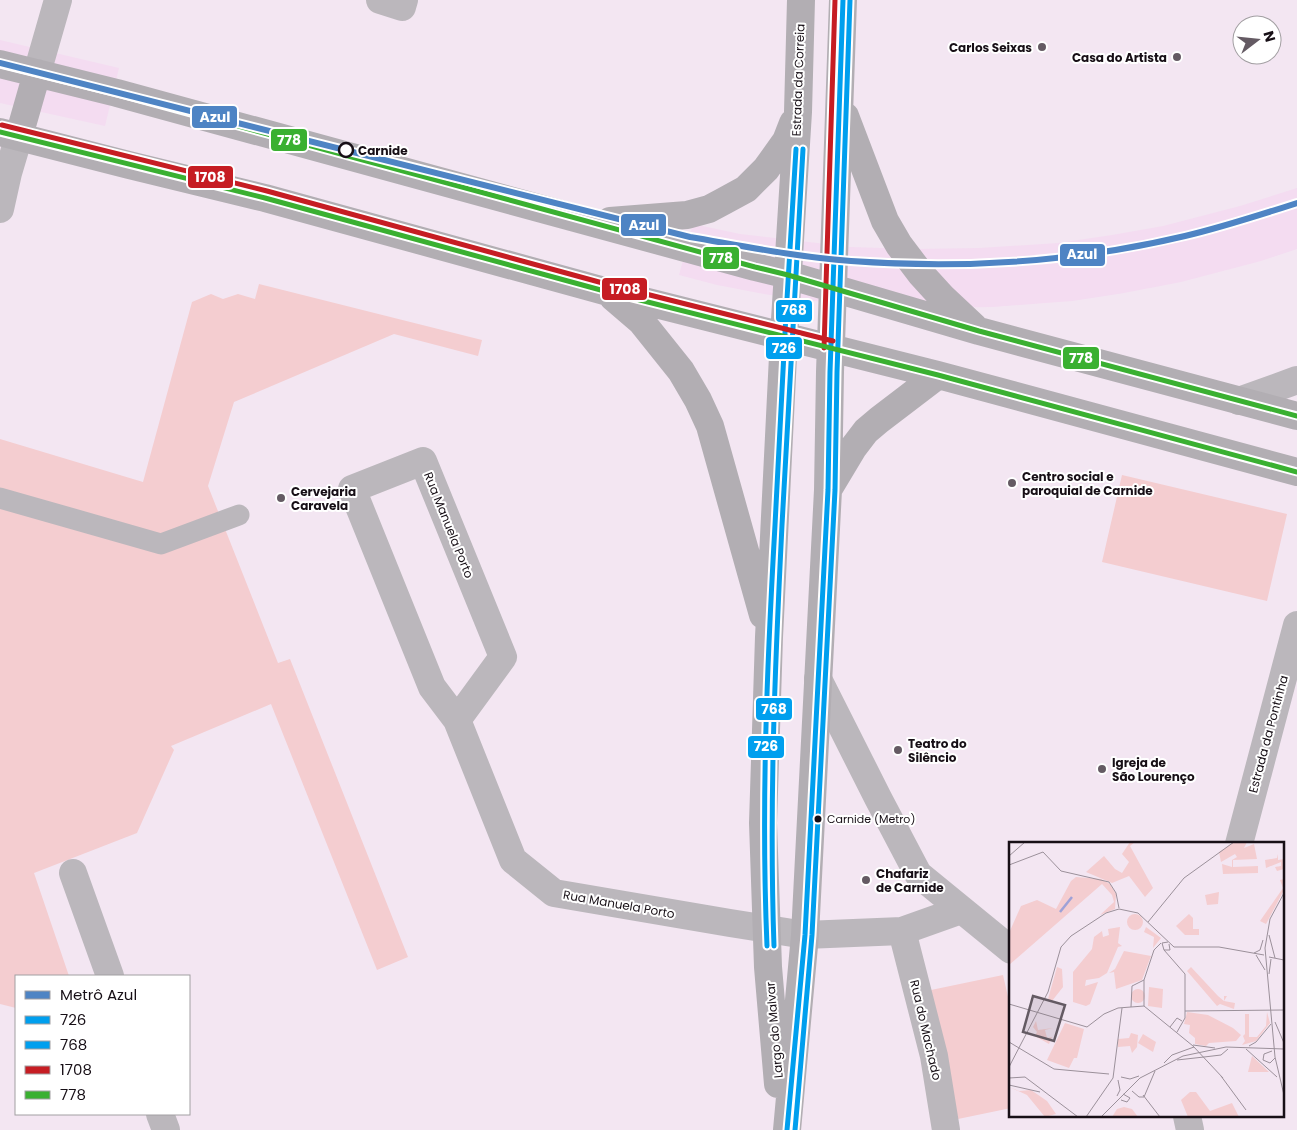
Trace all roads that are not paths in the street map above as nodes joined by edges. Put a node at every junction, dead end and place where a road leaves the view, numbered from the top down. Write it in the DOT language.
graph roads {
  1 [pos="58,0"];
  2 [pos="380,0"];
  3 [pos="404,0"];
  4 [pos="800,0"];
  5 [pos="843,0"];
  6 [pos="0,64"];
  7 [pos="37,73"];
  8 [pos="840,103"];
  9 [pos="798,112"];
  10 [pos="10,134"];
  11 [pos="0,209"];
  12 [pos="593,223"];
  13 [pos="788,275"];
  14 [pos="833,288"];
  15 [pos="608,292"];
  16 [pos="979,331"];
  17 [pos="784,336"];
  18 [pos="831,348"];
  19 [pos="938,375"];
  20 [pos="1297,380"];
  21 [pos="1239,401"];
  22 [pos="1297,416"];
  23 [pos="1297,472"];
  24 [pos="828,490"];
  25 [pos="0,498"];
  26 [pos="239,515"];
  27 [pos="1297,625"];
  28 [pos="769,637"];
  29 [pos="818,680"];
  30 [pos="457,720"];
  31 [pos="1240,842"];
  32 [pos="73,873"];
  33 [pos="961,910"];
  34 [pos="766,929"];
  35 [pos="902,931"];
  36 [pos="805,935"];
  37 [pos="1009,948"];
  38 [pos="110,975"];
  39 [pos="160,1115"];
  40 [pos="166,1130"];
  41 [pos="782,1130"];
  42 [pos="787,1130"];
  43 [pos="946,1130"];
  1 -- 7 [label="street"];
  2 -- 3 [label="street"];
  4 -- 9 [label="main road, Estrada da Correia"];
  5 -- 8 [label="main road"];
  6 -- 7 [label="main road"];
  7 -- 10 [label="main road"];
  7 -- 12 [label="main road"];
  8 -- 14 [label="main road"];
  8 -- 16 [label="main road"];
  9 -- 12 [label="main road"];
  9 -- 13 [label="main road, Estrada da Correia"];
  10 -- 11 [label="street"];
  10 -- 15 [label="main road"];
  12 -- 13 [label="main road"];
  13 -- 14 [label="main road"];
  13 -- 17 [label="main road, Estrada da Correia"];
  14 -- 16 [label="main road"];
  14 -- 18 [label="main road"];
  15 -- 17 [label="main road"];
  15 -- 28 [label="main road"];
  16 -- 21 [label="main road"];
  17 -- 18 [label="main road"];
  17 -- 28 [label="main road, Estrada da Correia"];
  18 -- 19 [label="main road"];
  18 -- 24 [label="main road"];
  19 -- 23 [label="main road"];
  19 -- 24 [label="main road"];
  20 -- 21 [label="street"];
  21 -- 22 [label="main road"];
  24 -- 29 [label="main road"];
  25 -- 26 [label="street"];
  27 -- 31 [label="street, Estrada da Pontinha"];
  28 -- 34 [label="main road, Estrada da Correia"];
  29 -- 33 [label="street"];
  29 -- 36 [label="main road"];
  30 -- 30 [label="street, Rua Manuela Porto"];
  30 -- 34 [label="street, Rua Manuela Porto"];
  32 -- 38 [label="street"];
  33 -- 35 [label="street"];
  33 -- 37 [label="street"];
  34 -- 36 [label="street"];
  34 -- 41 [label="main road, Largo do Malvar"];
  35 -- 36 [label="street"];
  35 -- 43 [label="street, Rua do Machado"];
  36 -- 42 [label="main road, Largo do Malvar"];
  39 -- 40 [label="street"];
}
